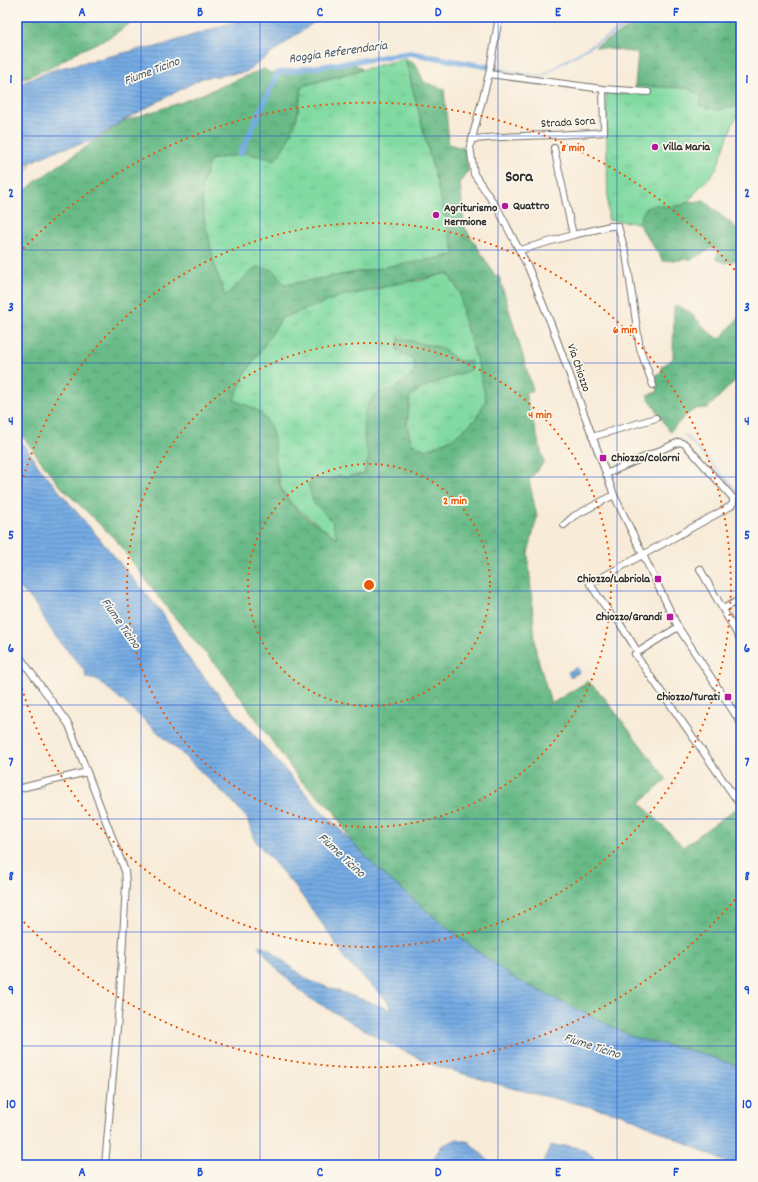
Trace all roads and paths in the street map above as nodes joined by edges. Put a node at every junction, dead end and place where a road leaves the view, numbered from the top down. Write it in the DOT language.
graph roads {
  1 [pos="499,17"];
  2 [pos="489,74"];
  3 [pos="603,89"];
  4 [pos="648,92"];
  5 [pos="472,139"];
  6 [pos="554,148"];
  7 [pos="573,235"];
  8 [pos="520,250"];
  9 [pos="653,386"];
  10 [pos="656,418"];
  11 [pos="592,437"];
  12 [pos="606,474"];
  13 [pos="614,495"];
  14 [pos="564,525"];
  15 [pos="644,554"];
  16 [pos="700,569"];
  17 [pos="741,598"];
  18 [pos="723,609"];
  19 [pos="611,615"];
  20 [pos="617,619"];
  21 [pos="678,627"];
  22 [pos="741,641"];
  23 [pos="638,652"];
  24 [pos="17,653"];
  25 [pos="741,723"];
  26 [pos="88,772"];
  27 [pos="17,789"];
  28 [pos="741,806"];
  29 [pos="105,1165"];
  1 -- 2 [label="street"];
  2 -- 3 [label="street"];
  2 -- 5 [label="street"];
  3 -- 4 [label="street"];
  3 -- 5 [label="street, Strada Sora"];
  5 -- 8 [label="street"];
  6 -- 7 [label="street, Strada Sora"];
  7 -- 8 [label="street"];
  7 -- 9 [label="street"];
  8 -- 11 [label="street, Via Chiozzo"];
  10 -- 11 [label="street"];
  11 -- 12 [label="street, Via Chiozzo"];
  12 -- 13 [label="street, Via Chiozzo"];
  12 -- 15 [label="street"];
  13 -- 14 [label="street"];
  13 -- 15 [label="street, Via Chiozzo"];
  15 -- 19 [label="street"];
  15 -- 21 [label="street, Via Chiozzo"];
  16 -- 18 [label="street"];
  17 -- 18 [label="street"];
  18 -- 22 [label="street"];
  20 -- 23 [label="street"];
  21 -- 23 [label="street"];
  21 -- 25 [label="street, Via Chiozzo"];
  23 -- 28 [label="street"];
  24 -- 26 [label="street"];
  26 -- 27 [label="street"];
  26 -- 29 [label="street"];
}
